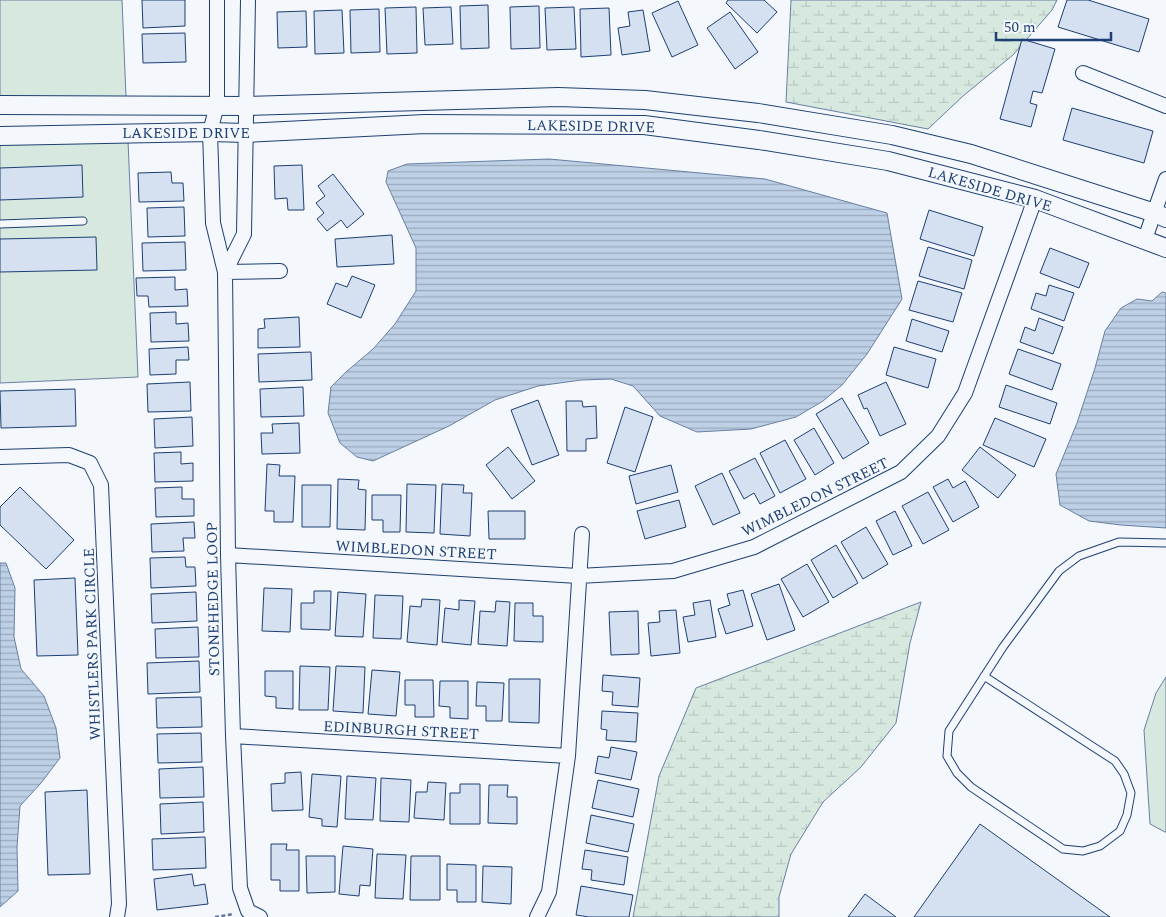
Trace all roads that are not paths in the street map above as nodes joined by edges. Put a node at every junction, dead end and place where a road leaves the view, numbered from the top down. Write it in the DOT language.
graph roads {
  1 [pos="217,0"];
  2 [pos="248,0"];
  3 [pos="1083,73"];
  4 [pos="0,105"];
  5 [pos="216,105"];
  6 [pos="246,106"];
  7 [pos="1166,106"];
  8 [pos="210,132"];
  9 [pos="246,133"];
  10 [pos="0,136"];
  11 [pos="1166,179"];
  12 [pos="1035,199"];
  13 [pos="1161,215"];
  14 [pos="83,221"];
  15 [pos="0,224"];
  16 [pos="1145,240"];
  17 [pos="1166,248"];
  18 [pos="280,271"];
  19 [pos="225,272"];
  20 [pos="0,457"];
  21 [pos="582,534"];
  22 [pos="1166,543"];
  23 [pos="228,555"];
  24 [pos="578,576"];
  25 [pos="984,676"];
  26 [pos="233,736"];
  27 [pos="568,756"];
  28 [pos="254,914"];
  29 [pos="116,917"];
  30 [pos="537,917"];
  1 -- 5 [label="street, STONEHEDGE LOOP"];
  2 -- 6 [label="street, STONEHEDGE LOOP"];
  3 -- 7 [label="street"];
  4 -- 5 [label="street, LAKESIDE DRIVE"];
  5 -- 6 [label="street, LAKESIDE DRIVE"];
  5 -- 8 [label="street, STONEHEDGE LOOP"];
  6 -- 9 [label="street, STONEHEDGE LOOP"];
  6 -- 13 [label="street, LAKESIDE DRIVE"];
  8 -- 9 [label="street, LAKESIDE DRIVE"];
  8 -- 10 [label="street, LAKESIDE DRIVE"];
  8 -- 19 [label="street, STONEHEDGE LOOP"];
  9 -- 12 [label="street, LAKESIDE DRIVE"];
  9 -- 19 [label="street, STONEHEDGE LOOP"];
  11 -- 13 [label="street"];
  12 -- 16 [label="street, LAKESIDE DRIVE"];
  12 -- 24 [label="street, WIMBLEDON STREET"];
  13 -- 16 [label="street"];
  14 -- 15 [label="lane"];
  16 -- 17 [label="street, LAKESIDE DRIVE"];
  18 -- 19 [label="street"];
  19 -- 23 [label="street, STONEHEDGE LOOP"];
  20 -- 29 [label="street, WHISTLERS PARK CIRCLE"];
  21 -- 24 [label="street"];
  22 -- 25 [label="lane"];
  23 -- 24 [label="street, WIMBLEDON STREET"];
  23 -- 26 [label="street, STONEHEDGE LOOP"];
  24 -- 27 [label="street"];
  25 -- 25 [label="lane"];
  26 -- 27 [label="street, EDINBURGH STREET"];
  26 -- 28 [label="street, STONEHEDGE LOOP"];
  27 -- 30 [label="street"];
}
